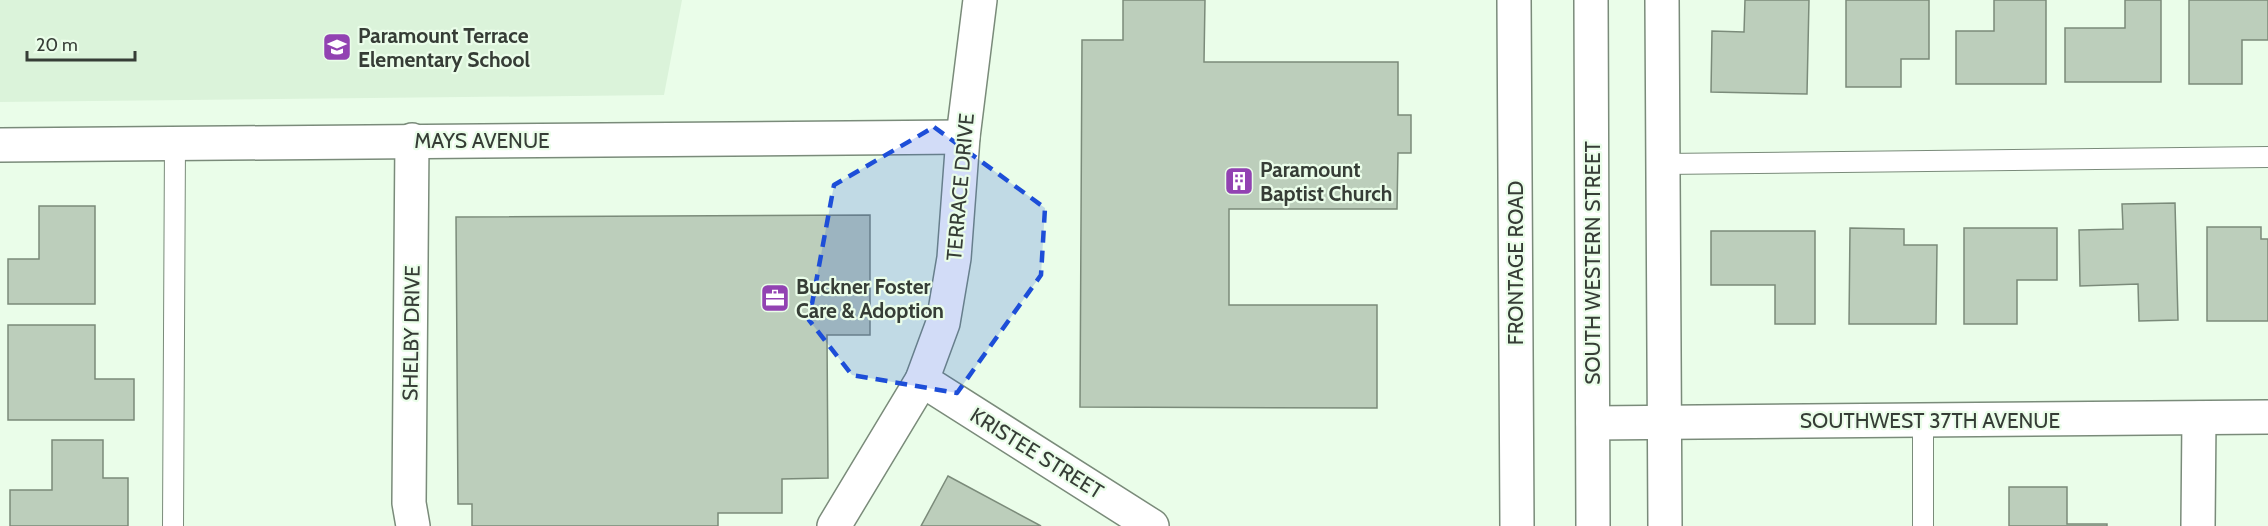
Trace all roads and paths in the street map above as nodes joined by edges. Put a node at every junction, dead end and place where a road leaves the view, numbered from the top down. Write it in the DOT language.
graph roads {
  1 [pos="980,0"];
  2 [pos="1514,0"];
  3 [pos="1591,0"];
  4 [pos="1662,0"];
  5 [pos="963,137"];
  6 [pos="412,140"];
  7 [pos="175,143"];
  8 [pos="0,145"];
  9 [pos="2268,157"];
  10 [pos="1663,164"];
  11 [pos="922,380"];
  12 [pos="2268,417"];
  13 [pos="2199,418"];
  14 [pos="1923,420"];
  15 [pos="1664,422"];
  16 [pos="1593,423"];
  17 [pos="173,526"];
  18 [pos="413,526"];
  19 [pos="834,526"];
  20 [pos="1152,526"];
  21 [pos="1517,526"];
  22 [pos="1593,526"];
  23 [pos="1665,526"];
  24 [pos="1923,526"];
  25 [pos="2198,526"];
  1 -- 5 [label="street, TERRACE DRIVE"];
  2 -- 21 [label="street, FRONTAGE ROAD"];
  3 -- 16 [label="street, SOUTH WESTERN STREET"];
  4 -- 10 [label="street"];
  5 -- 6 [label="street, MAYS AVENUE"];
  5 -- 11 [label="street, TERRACE DRIVE"];
  6 -- 7 [label="street, MAYS AVENUE"];
  6 -- 18 [label="street, SHELBY DRIVE"];
  7 -- 8 [label="street, MAYS AVENUE"];
  7 -- 17 [label="lane"];
  9 -- 10 [label="lane"];
  10 -- 15 [label="street"];
  11 -- 19 [label="street, TERRACE DRIVE"];
  11 -- 20 [label="street, KRISTEE STREET"];
  12 -- 13 [label="street, SOUTHWEST 37TH AVENUE"];
  13 -- 14 [label="street, SOUTHWEST 37TH AVENUE"];
  13 -- 25 [label="street"];
  14 -- 15 [label="street, SOUTHWEST 37TH AVENUE"];
  14 -- 24 [label="lane"];
  15 -- 16 [label="street, SOUTHWEST 37TH AVENUE"];
  15 -- 23 [label="street"];
  16 -- 22 [label="street, SOUTH WESTERN STREET"];
}
